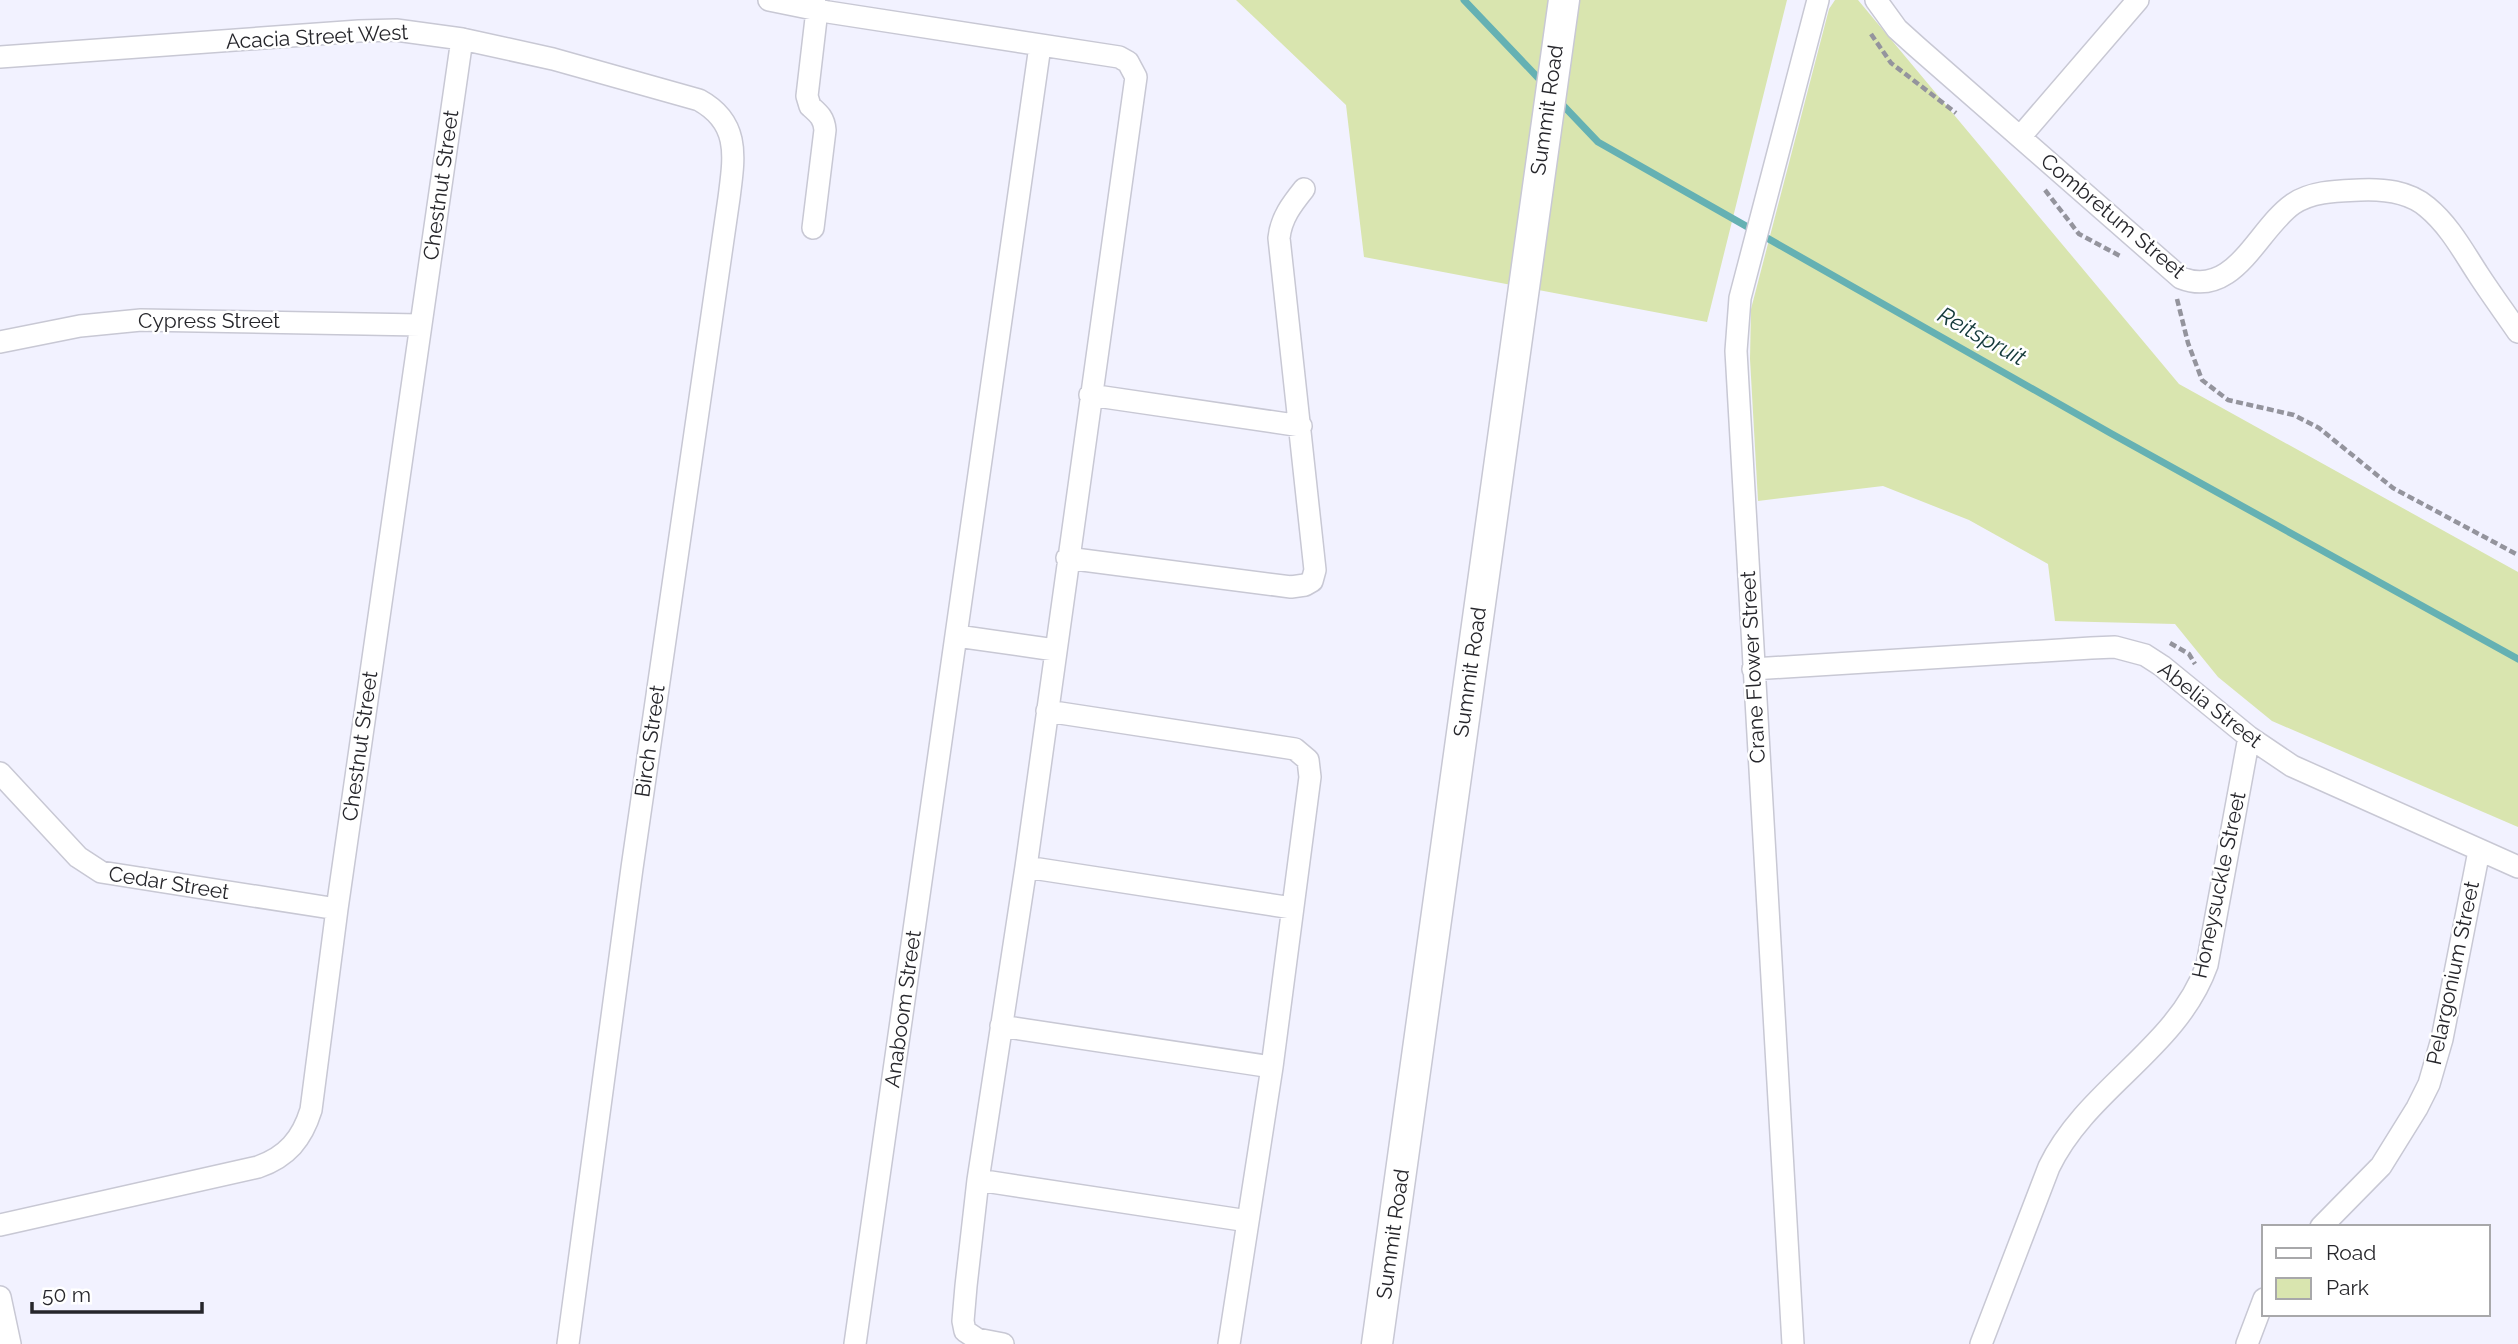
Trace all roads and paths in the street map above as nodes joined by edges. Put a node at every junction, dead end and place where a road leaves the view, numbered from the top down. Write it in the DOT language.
graph roads {
  1 [pos="769,0"];
  2 [pos="1564,0"];
  3 [pos="1818,0"];
  4 [pos="1876,0"];
  5 [pos="2137,0"];
  6 [pos="816,5"];
  7 [pos="1866,23"];
  8 [pos="462,39"];
  9 [pos="1040,46"];
  10 [pos="0,57"];
  11 [pos="1958,115"];
  12 [pos="2020,137"];
  13 [pos="732,139"];
  14 [pos="2041,183"];
  15 [pos="1304,188"];
  16 [pos="814,228"];
  17 [pos="2126,258"];
  18 [pos="2173,292"];
  19 [pos="420,325"];
  20 [pos="2518,332"];
  21 [pos="0,342"];
  22 [pos="1090,395"];
  23 [pos="1301,426"];
  24 [pos="2518,555"];
  25 [pos="1067,558"];
  26 [pos="957,636"];
  27 [pos="2167,641"];
  28 [pos="1055,650"];
  29 [pos="1754,669"];
  30 [pos="2202,673"];
  31 [pos="1047,711"];
  32 [pos="2249,737"];
  33 [pos="0,773"];
  34 [pos="2479,850"];
  35 [pos="1026,867"];
  36 [pos="2518,867"];
  37 [pos="1292,908"];
  38 [pos="337,909"];
  39 [pos="1001,1026"];
  40 [pos="1272,1067"];
  41 [pos="978,1180"];
  42 [pos="1248,1221"];
  43 [pos="0,1225"];
  44 [pos="2323,1225"];
  45 [pos="0,1297"];
  46 [pos="2262,1304"];
  47 [pos="10,1344"];
  48 [pos="568,1344"];
  49 [pos="855,1344"];
  50 [pos="1003,1344"];
  51 [pos="1230,1344"];
  52 [pos="1377,1344"];
  53 [pos="1793,1344"];
  54 [pos="1981,1344"];
  55 [pos="2247,1344"];
  1 -- 6 [label="street"];
  2 -- 52 [label="main road, Summit Road"];
  3 -- 29 [label="street, Crane Flower Street"];
  4 -- 12 [label="street, Combretum Street"];
  5 -- 12 [label="street"];
  6 -- 9 [label="street"];
  6 -- 16 [label="street"];
  7 -- 11 [label="path"];
  8 -- 10 [label="street, Acacia Street West"];
  8 -- 13 [label="street, Acacia Street West"];
  8 -- 19 [label="street, Chestnut Street"];
  9 -- 22 [label="street"];
  9 -- 26 [label="street, Anaboom Street"];
  12 -- 20 [label="street, Combretum Street"];
  13 -- 48 [label="street, Birch Street"];
  14 -- 17 [label="path"];
  15 -- 23 [label="street"];
  18 -- 24 [label="path"];
  19 -- 21 [label="street, Cypress Street"];
  19 -- 38 [label="street, Chestnut Street"];
  22 -- 23 [label="street"];
  22 -- 25 [label="street"];
  23 -- 25 [label="street"];
  25 -- 28 [label="street"];
  26 -- 28 [label="street"];
  26 -- 49 [label="street, Anaboom Street"];
  27 -- 30 [label="path"];
  28 -- 31 [label="street"];
  29 -- 32 [label="street, Abelia Street"];
  29 -- 53 [label="street, Crane Flower Street"];
  31 -- 35 [label="street"];
  31 -- 37 [label="street"];
  32 -- 34 [label="street, Abelia Street"];
  32 -- 54 [label="street, Honeysuckle Street"];
  33 -- 38 [label="street, Cedar Street"];
  34 -- 36 [label="street, Abelia Street"];
  34 -- 44 [label="street, Pelargonium Street"];
  35 -- 37 [label="street"];
  35 -- 39 [label="street"];
  37 -- 40 [label="street"];
  38 -- 43 [label="street, Chestnut Street"];
  39 -- 40 [label="street"];
  39 -- 41 [label="street"];
  40 -- 42 [label="street"];
  41 -- 42 [label="street"];
  41 -- 50 [label="street"];
  42 -- 51 [label="street"];
  45 -- 47 [label="street"];
  46 -- 55 [label="street"];
}
